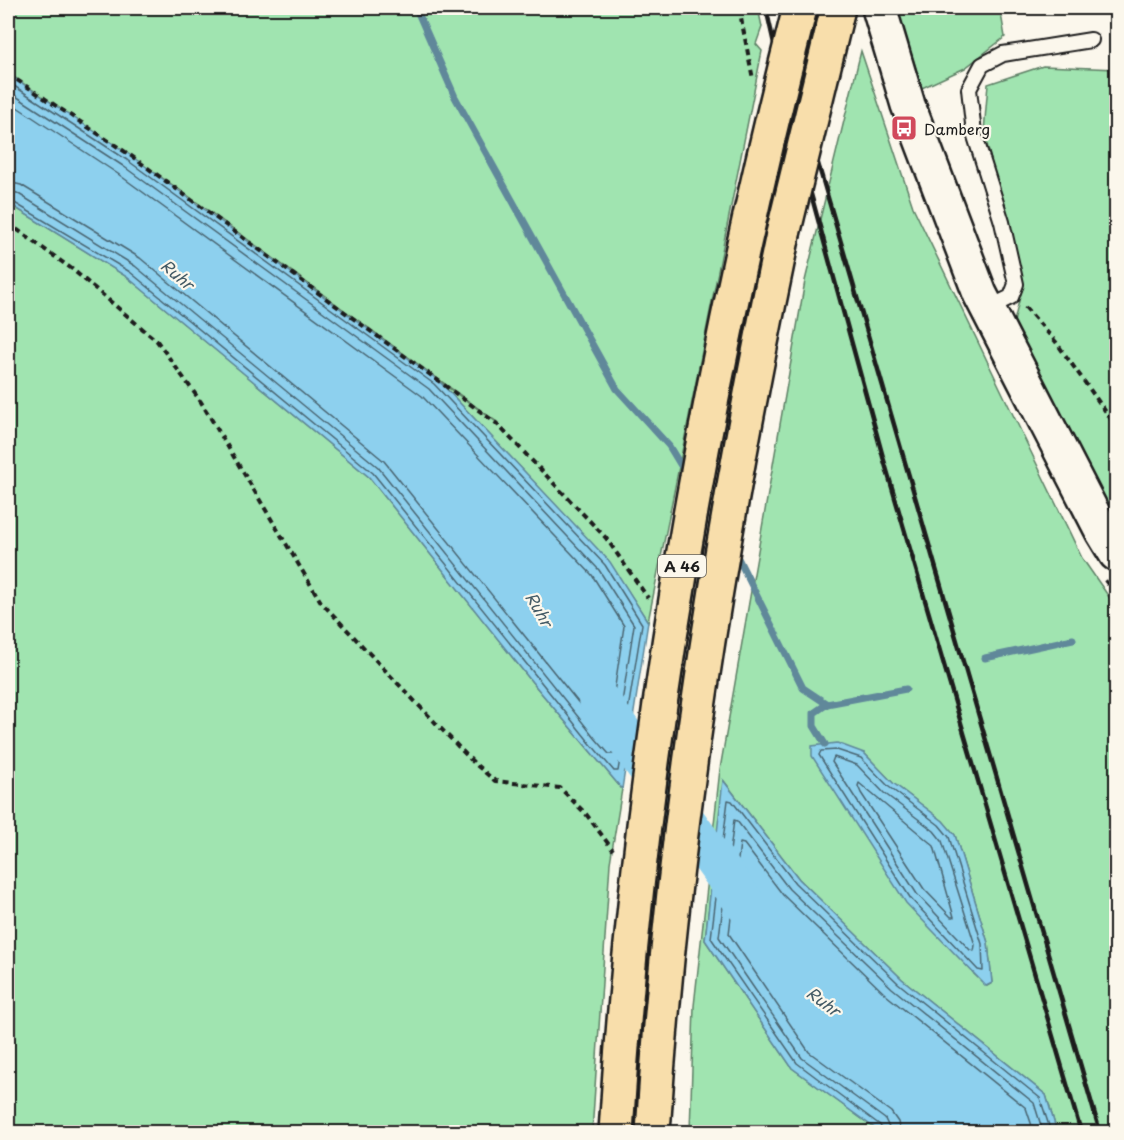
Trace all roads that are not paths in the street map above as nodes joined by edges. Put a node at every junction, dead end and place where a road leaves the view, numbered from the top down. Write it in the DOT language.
graph roads {
  1 [pos="800,8"];
  2 [pos="838,8"];
  3 [pos="879,8"];
  4 [pos="1090,40"];
  5 [pos="1000,300"];
  6 [pos="1116,554"];
  7 [pos="616,1132"];
  8 [pos="653,1132"];
  1 -- 7 [label="highway, A 46, bridge"];
  2 -- 8 [label="highway, A 46, bridge"];
  3 -- 5 [label="main road"];
  4 -- 5 [label="lane"];
  5 -- 6 [label="main road"];
}
